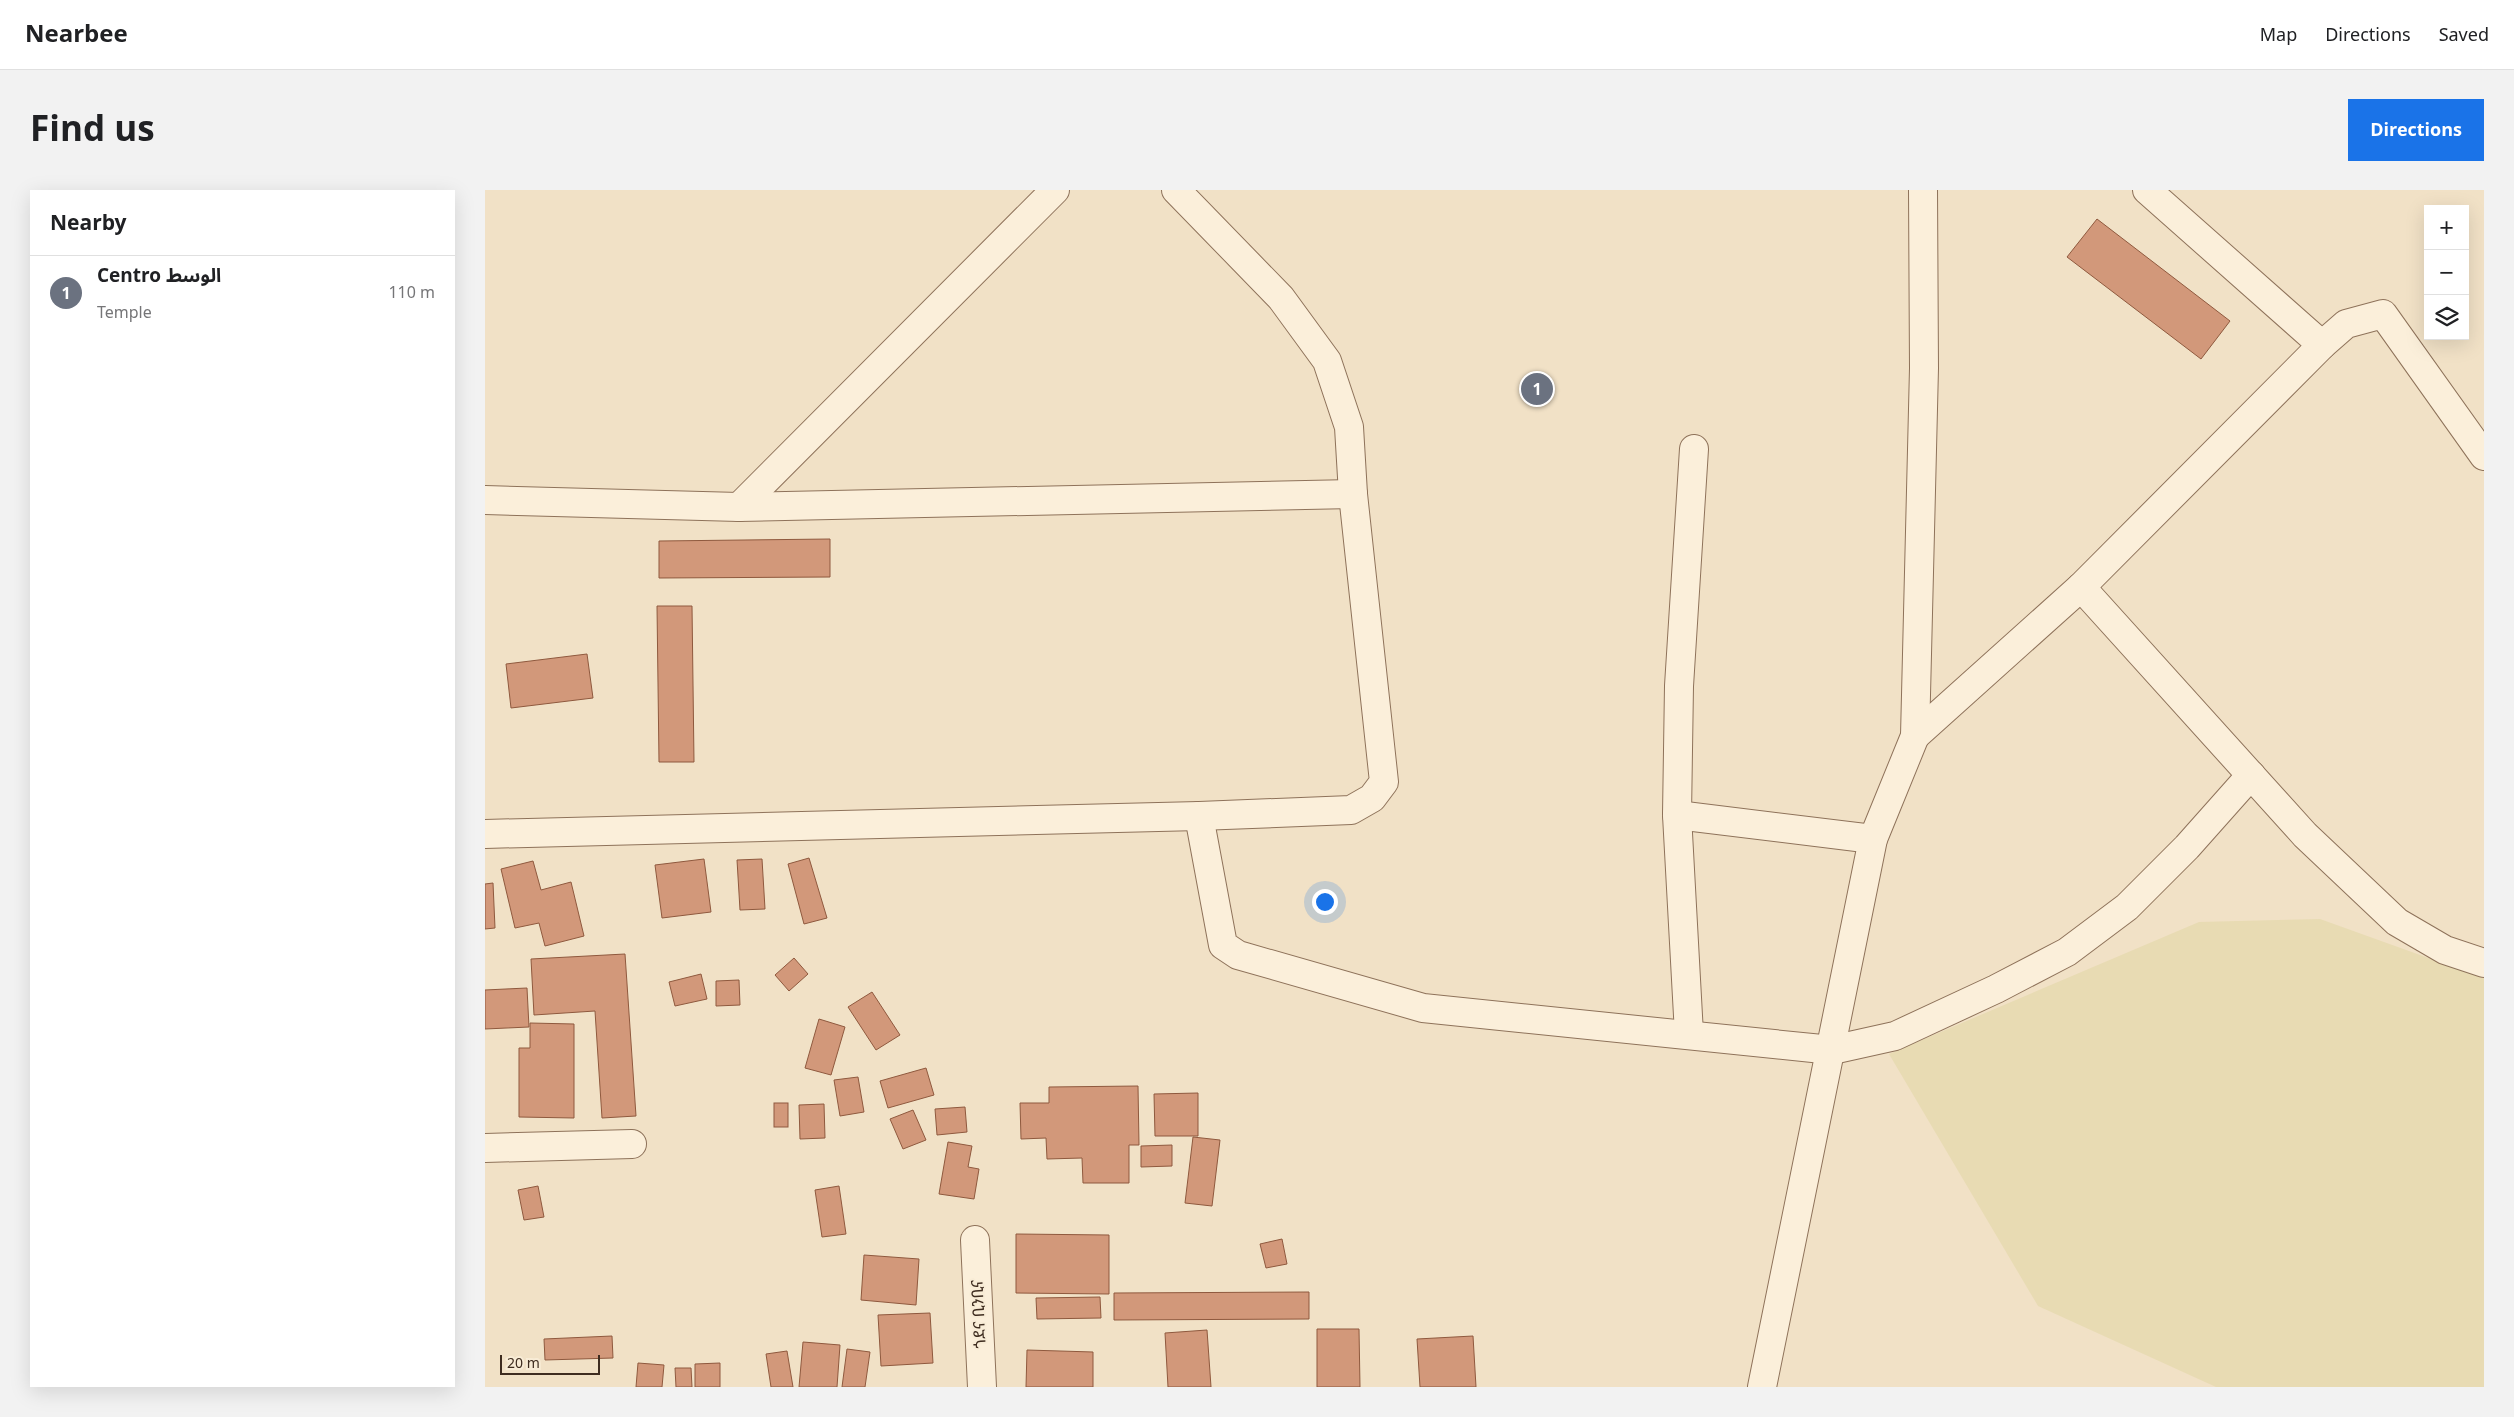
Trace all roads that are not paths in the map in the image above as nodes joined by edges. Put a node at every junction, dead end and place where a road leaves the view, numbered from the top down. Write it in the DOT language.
graph roads {
  1 [pos="1055,190"];
  2 [pos="1176,190"];
  3 [pos="1923,190"];
  4 [pos="2147,190"];
  5 [pos="2322,345"];
  6 [pos="1694,449"];
  7 [pos="2484,456"];
  8 [pos="1353,494"];
  9 [pos="485,500"];
  10 [pos="739,507"];
  11 [pos="2081,587"];
  12 [pos="1915,736"];
  13 [pos="2251,775"];
  14 [pos="1199,816"];
  15 [pos="1677,816"];
  16 [pos="485,834"];
  17 [pos="1873,840"];
  18 [pos="2484,963"];
  19 [pos="1689,1034"];
  20 [pos="1832,1050"];
  21 [pos="631,1144"];
  22 [pos="485,1148"];
  23 [pos="975,1240"];
  24 [pos="982,1387"];
  25 [pos="1762,1387"];
  1 -- 10 [label="street"];
  2 -- 8 [label="street"];
  3 -- 12 [label="street"];
  4 -- 5 [label="street"];
  5 -- 7 [label="street"];
  5 -- 11 [label="street"];
  6 -- 15 [label="street"];
  8 -- 10 [label="street"];
  8 -- 14 [label="street"];
  9 -- 10 [label="street"];
  11 -- 12 [label="street"];
  11 -- 13 [label="street"];
  12 -- 17 [label="street"];
  13 -- 18 [label="street"];
  13 -- 20 [label="street"];
  14 -- 16 [label="street"];
  14 -- 19 [label="street"];
  15 -- 17 [label="street"];
  15 -- 19 [label="street"];
  17 -- 20 [label="street"];
  19 -- 20 [label="street"];
  20 -- 25 [label="street"];
  21 -- 22 [label="street"];
  23 -- 24 [label="street, ጎደና ቢንቢና"];
}
